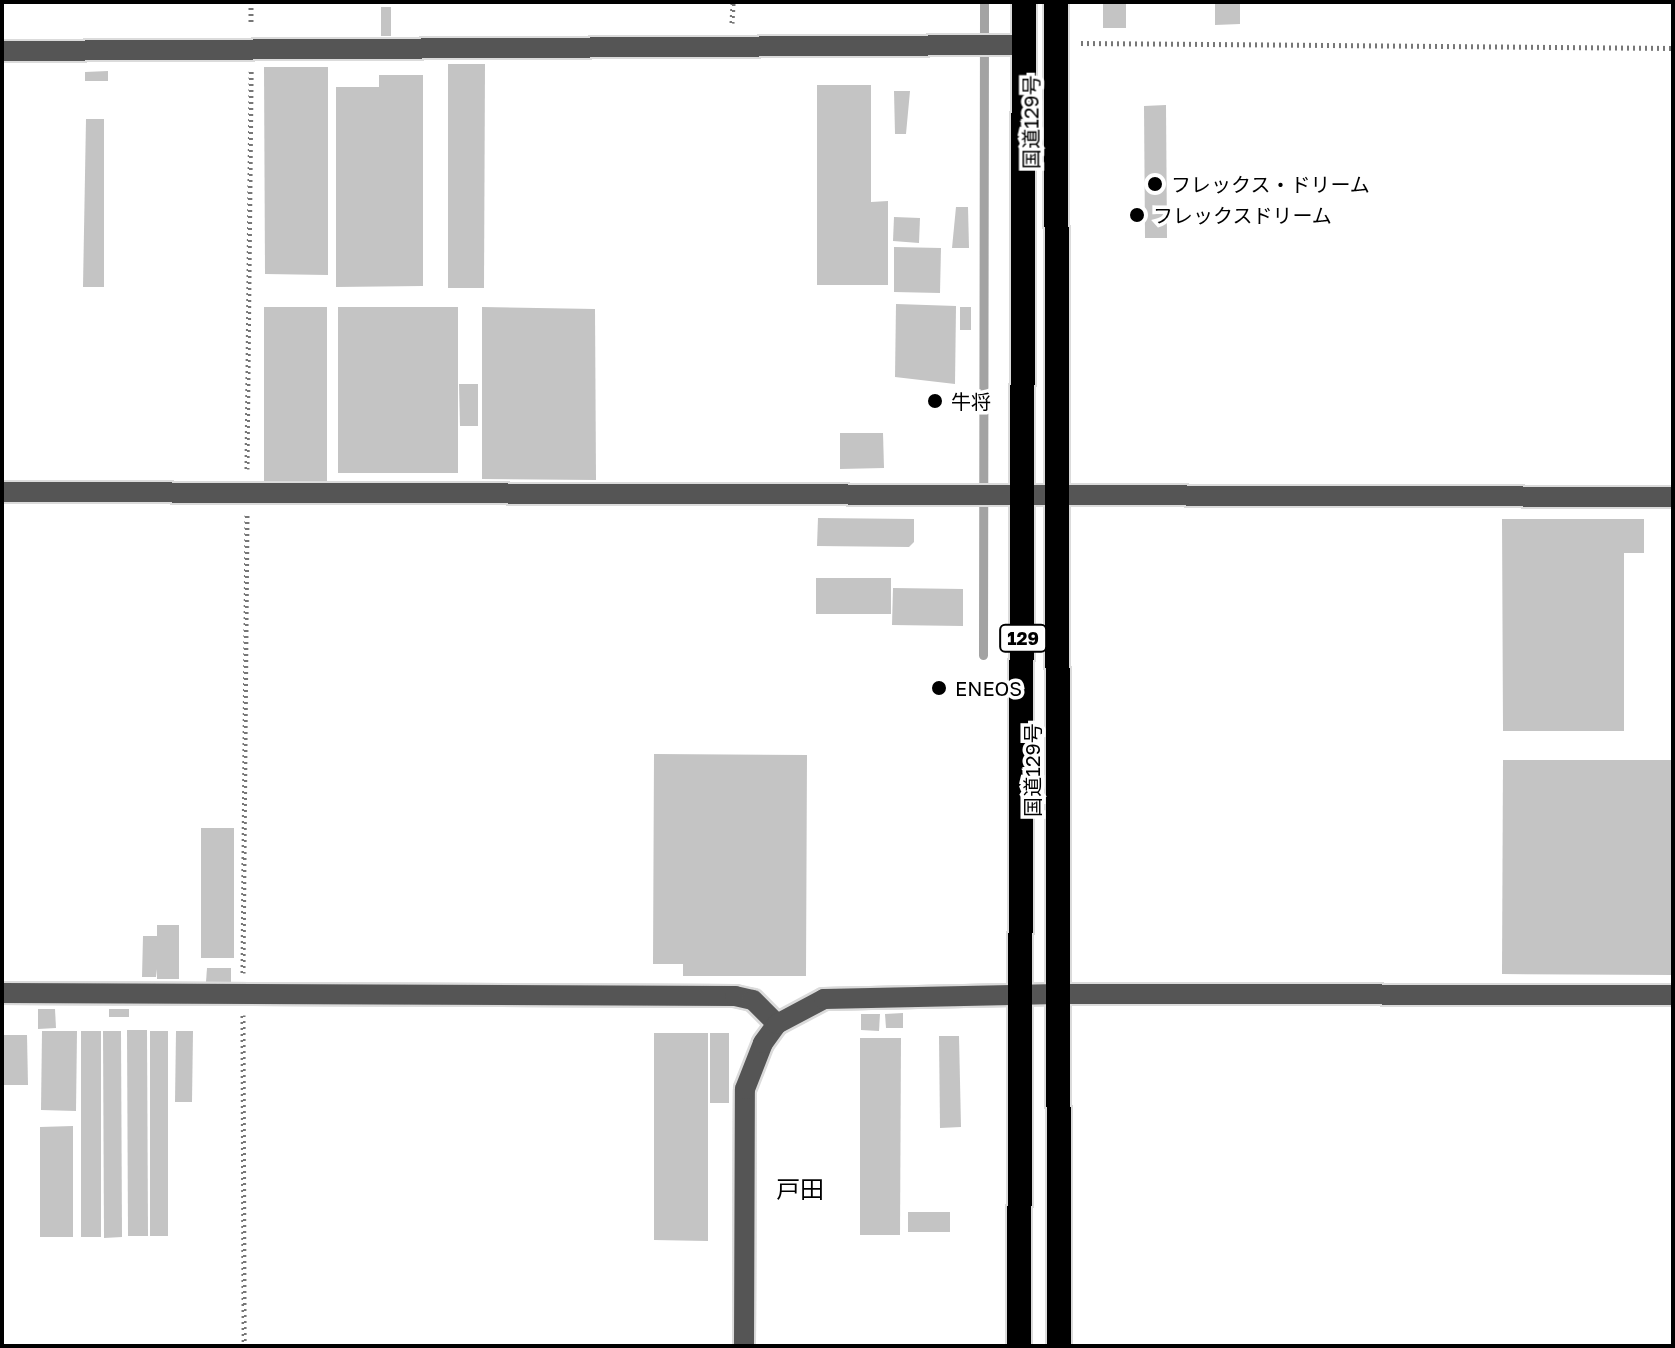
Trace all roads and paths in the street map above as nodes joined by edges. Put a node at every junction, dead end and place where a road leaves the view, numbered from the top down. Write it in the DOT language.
graph roads {
  1 [pos="251,2"];
  2 [pos="1024,2"];
  3 [pos="1056,2"];
  4 [pos="1056,43"];
  5 [pos="1024,45"];
  6 [pos="1673,48"];
  7 [pos="2,51"];
  8 [pos="251,52"];
  9 [pos="247,490"];
  10 [pos="2,492"];
  11 [pos="1024,496"];
  12 [pos="1054,496"];
  13 [pos="1673,497"];
  14 [pos="2,993"];
  15 [pos="243,994"];
  16 [pos="1058,994"];
  17 [pos="1020,995"];
  18 [pos="1673,995"];
  19 [pos="777,1024"];
  20 [pos="1060,1272"];
  21 [pos="1019,1274"];
  22 [pos="244,1346"];
  23 [pos="744,1346"];
  24 [pos="1012,1346"];
  25 [pos="1019,1346"];
  26 [pos="1059,1346"];
  27 [pos="1067,1346"];
  1 -- 8 [label="path"];
  2 -- 5 [label="highway, 国道129号 / 129"];
  3 -- 4 [label="highway, 国道129号 / 129"];
  4 -- 6 [label="path"];
  4 -- 12 [label="highway, 国道129号 / 129"];
  5 -- 8 [label="street"];
  5 -- 11 [label="highway, 国道129号 / 129"];
  7 -- 8 [label="street"];
  8 -- 9 [label="path"];
  9 -- 10 [label="street"];
  9 -- 11 [label="street"];
  9 -- 15 [label="path"];
  11 -- 12 [label="street"];
  11 -- 17 [label="highway, 国道129号 / 129"];
  12 -- 13 [label="street"];
  12 -- 16 [label="highway, 国道129号 / 129"];
  14 -- 15 [label="street"];
  15 -- 19 [label="street"];
  15 -- 22 [label="path"];
  16 -- 17 [label="street"];
  16 -- 18 [label="street"];
  16 -- 20 [label="highway, 国道129号 / 129"];
  17 -- 19 [label="street"];
  17 -- 21 [label="highway, 国道129号 / 129"];
  19 -- 23 [label="street"];
  20 -- 26 [label="highway, 国道129号 / 129"];
  20 -- 27 [label="highway, 129"];
  21 -- 24 [label="highway, 129"];
  21 -- 25 [label="highway, 国道129号 / 129"];
}
